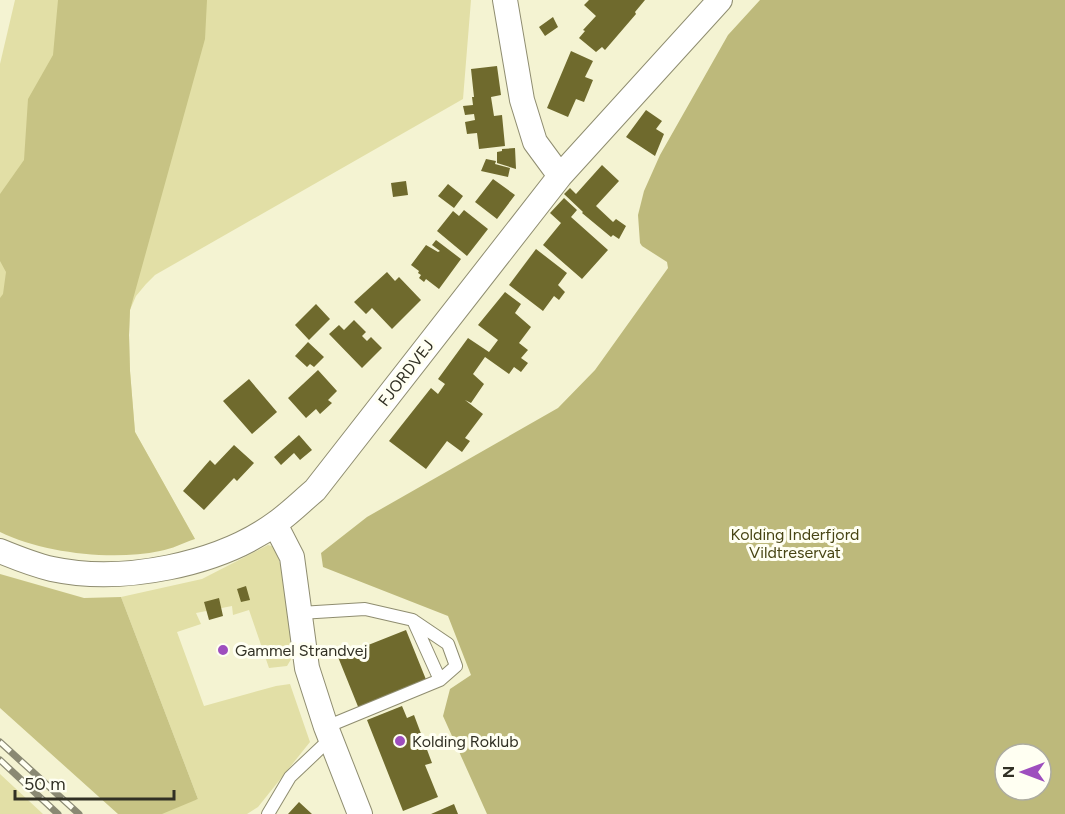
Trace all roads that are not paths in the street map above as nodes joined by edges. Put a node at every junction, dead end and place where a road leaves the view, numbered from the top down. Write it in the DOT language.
graph roads {
  1 [pos="505,0"];
  2 [pos="720,0"];
  3 [pos="560,176"];
  4 [pos="275,524"];
  5 [pos="0,551"];
  6 [pos="300,614"];
  7 [pos="413,620"];
  8 [pos="440,680"];
  9 [pos="328,733"];
  10 [pos="268,814"];
  11 [pos="360,814"];
  1 -- 3 [label="street"];
  2 -- 3 [label="street, FJORDVEJ"];
  3 -- 4 [label="street, FJORDVEJ"];
  4 -- 5 [label="street, FJORDVEJ"];
  4 -- 6 [label="street"];
  6 -- 7 [label="lane"];
  6 -- 9 [label="street"];
  7 -- 8 [label="lane"];
  7 -- 8 [label="lane"];
  8 -- 9 [label="lane"];
  9 -- 10 [label="lane"];
  9 -- 11 [label="street"];
}
